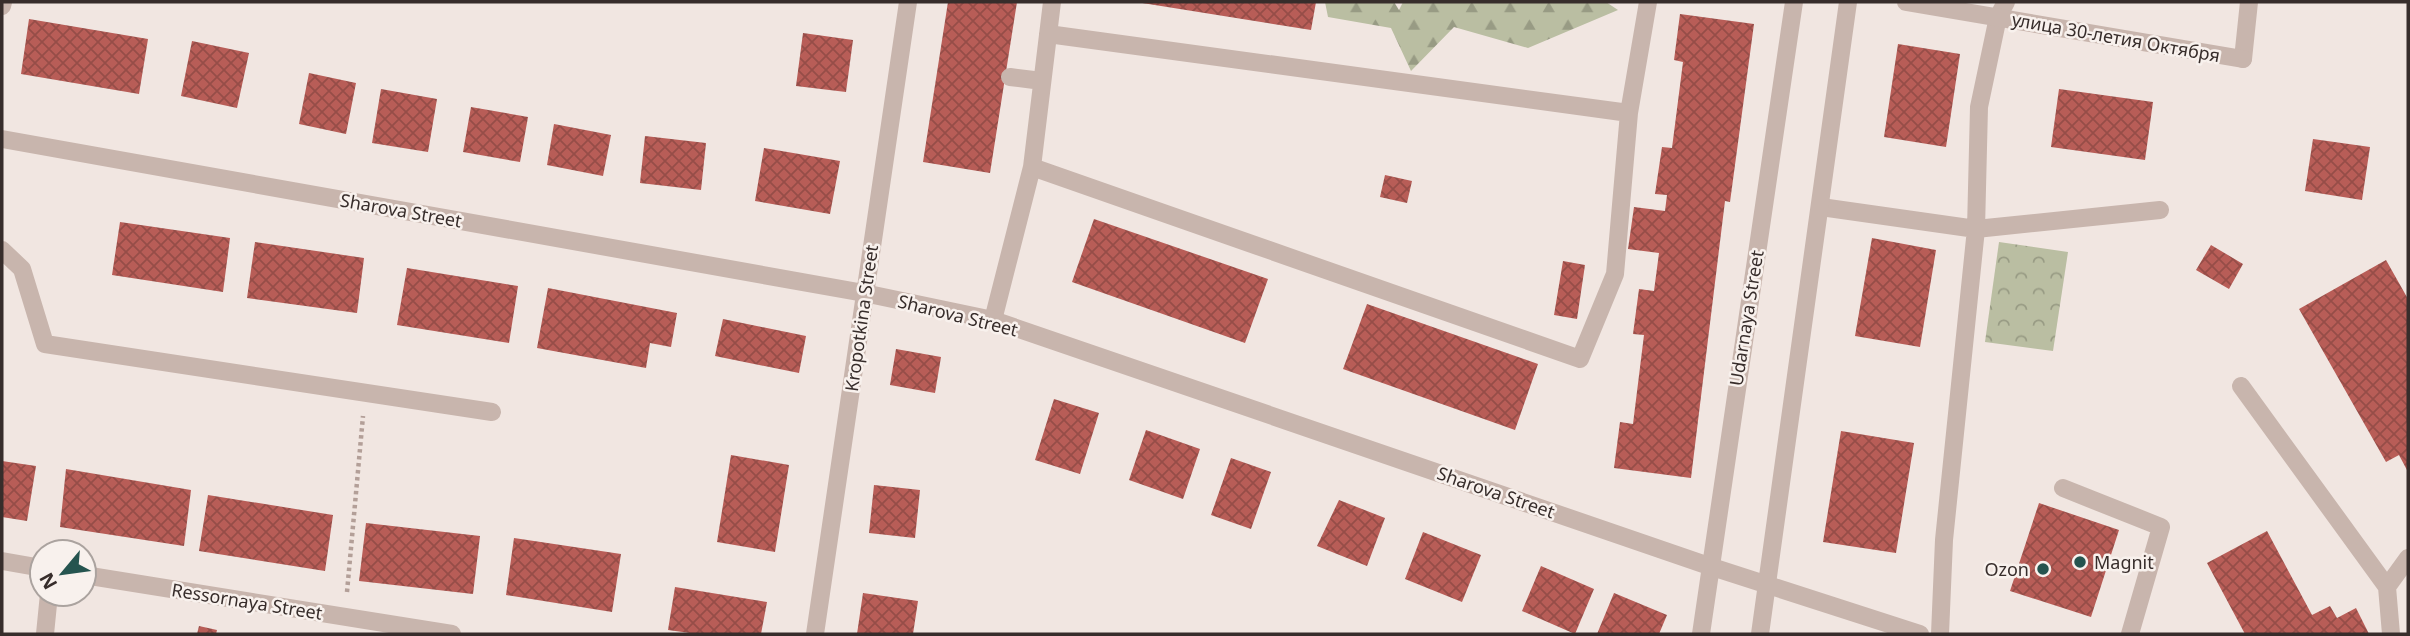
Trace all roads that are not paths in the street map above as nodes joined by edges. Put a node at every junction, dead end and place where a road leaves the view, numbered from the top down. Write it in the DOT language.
graph roads {
  1 [pos="908,2"];
  2 [pos="1052,2"];
  3 [pos="1648,2"];
  4 [pos="1794,2"];
  5 [pos="1848,2"];
  6 [pos="1906,2"];
  7 [pos="2249,2"];
  8 [pos="2002,9"];
  9 [pos="1048,34"];
  10 [pos="1010,76"];
  11 [pos="1042,82"];
  12 [pos="1629,113"];
  13 [pos="2,139"];
  14 [pos="1031,167"];
  15 [pos="1821,207"];
  16 [pos="2160,210"];
  17 [pos="1976,229"];
  18 [pos="2,250"];
  19 [pos="864,293"];
  20 [pos="993,320"];
  21 [pos="2241,386"];
  22 [pos="492,412"];
  23 [pos="2063,488"];
  24 [pos="2408,558"];
  25 [pos="2,561"];
  26 [pos="28,566"];
  27 [pos="1709,566"];
  28 [pos="98,577"];
  29 [pos="1767,584"];
  30 [pos="2387,587"];
  31 [pos="48,608"];
  32 [pos="45,634"];
  33 [pos="453,634"];
  34 [pos="815,634"];
  35 [pos="1701,634"];
  36 [pos="1760,634"];
  37 [pos="1920,634"];
  38 [pos="1940,634"];
  39 [pos="2130,634"];
  40 [pos="2391,634"];
  1 -- 19 [label="street, Kropotkina Street"];
  2 -- 9 [label="street"];
  3 -- 12 [label="street"];
  4 -- 27 [label="street, Udarnaya Street"];
  5 -- 15 [label="street"];
  6 -- 8 [label="street, улица 30-летия Октября"];
  7 -- 8 [label="street, улица 30-летия Октября"];
  8 -- 17 [label="street"];
  9 -- 11 [label="street"];
  9 -- 12 [label="street"];
  10 -- 11 [label="street"];
  11 -- 14 [label="street"];
  12 -- 14 [label="street"];
  13 -- 19 [label="street, Sharova Street"];
  14 -- 20 [label="street"];
  15 -- 17 [label="street"];
  15 -- 29 [label="street"];
  16 -- 17 [label="street"];
  17 -- 38 [label="street"];
  18 -- 22 [label="street"];
  19 -- 20 [label="street, Sharova Street"];
  19 -- 34 [label="street, Kropotkina Street"];
  20 -- 27 [label="street, Sharova Street"];
  21 -- 30 [label="street"];
  23 -- 39 [label="street"];
  24 -- 30 [label="street"];
  25 -- 26 [label="street"];
  27 -- 29 [label="street, Sharova Street"];
  27 -- 35 [label="street, Udarnaya Street"];
  28 -- 33 [label="street, Ressornaya Street"];
  29 -- 36 [label="street"];
  29 -- 37 [label="street, Sharova Street"];
  30 -- 40 [label="street"];
  31 -- 32 [label="street"];
}
